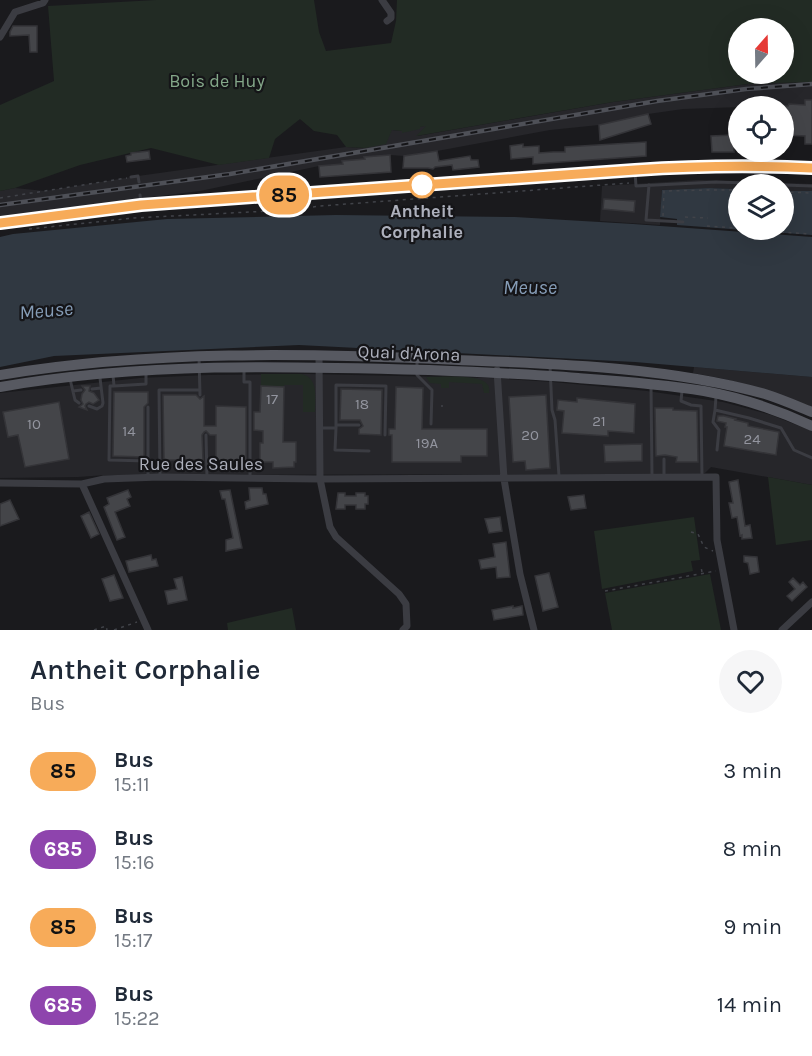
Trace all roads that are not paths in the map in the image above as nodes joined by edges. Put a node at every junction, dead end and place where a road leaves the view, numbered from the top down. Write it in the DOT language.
graph roads {
  1 [pos="45,0"];
  2 [pos="382,0"];
  3 [pos="387,21"];
  4 [pos="0,37"];
  5 [pos="812,168"];
  6 [pos="635,170"];
  7 [pos="131,177"];
  8 [pos="139,182"];
  9 [pos="728,183"];
  10 [pos="649,185"];
  11 [pos="794,185"];
  12 [pos="812,186"];
  13 [pos="140,195"];
  14 [pos="141,205"];
  15 [pos="682,222"];
  16 [pos="0,223"];
  17 [pos="319,361"];
  18 [pos="199,363"];
  19 [pos="417,364"];
  20 [pos="244,366"];
  21 [pos="497,367"];
  22 [pos="550,370"];
  23 [pos="147,371"];
  24 [pos="113,373"];
  25 [pos="99,374"];
  26 [pos="0,375"];
  27 [pos="70,377"];
  28 [pos="682,383"];
  29 [pos="651,385"];
  30 [pos="114,386"];
  31 [pos="0,387"];
  32 [pos="101,388"];
  33 [pos="92,389"];
  34 [pos="81,390"];
  35 [pos="200,390"];
  36 [pos="73,391"];
  37 [pos="717,394"];
  38 [pos="200,395"];
  39 [pos="79,403"];
  40 [pos="89,406"];
  41 [pos="148,407"];
  42 [pos="715,410"];
  43 [pos="812,412"];
  44 [pos="431,424"];
  45 [pos="359,425"];
  46 [pos="812,426"];
  47 [pos="336,427"];
  48 [pos="320,428"];
  49 [pos="206,435"];
  50 [pos="385,435"];
  51 [pos="717,450"];
  52 [pos="369,451"];
  53 [pos="812,458"];
  54 [pos="664,459"];
  55 [pos="148,461"];
  56 [pos="160,477"];
  57 [pos="702,477"];
  58 [pos="148,478"];
  59 [pos="207,478"];
  60 [pos="250,478"];
  61 [pos="559,478"];
  62 [pos="652,478"];
  63 [pos="664,478"];
  64 [pos="320,479"];
  65 [pos="504,479"];
  66 [pos="0,483"];
  67 [pos="82,484"];
  68 [pos="812,602"];
  69 [pos="148,630"];
  70 [pos="403,630"];
  71 [pos="534,630"];
  72 [pos="734,630"];
  73 [pos="782,630"];
  1 -- 4 [label="street"];
  2 -- 3 [label="street"];
  5 -- 6 [label="main road"];
  6 -- 10 [label="lane"];
  6 -- 14 [label="main road"];
  7 -- 8 [label="lane"];
  9 -- 10 [label="lane"];
  10 -- 15 [label="lane"];
  11 -- 12 [label="lane"];
  13 -- 14 [label="lane"];
  14 -- 16 [label="main road"];
  17 -- 18 [label="main road, Quai d'Arona"];
  17 -- 19 [label="main road, Quai d'Arona"];
  17 -- 20 [label="main road, Quai d'Arona"];
  17 -- 48 [label="street"];
  18 -- 20 [label="main road, Quai d'Arona"];
  18 -- 23 [label="main road, Quai d'Arona"];
  18 -- 26 [label="main road, Quai d'Arona"];
  18 -- 35 [label="lane"];
  19 -- 21 [label="main road, Quai d'Arona"];
  19 -- 44 [label="lane"];
  20 -- 60 [label="lane"];
  21 -- 22 [label="main road, Quai d'Arona"];
  21 -- 65 [label="street"];
  22 -- 28 [label="main road, Quai d'Arona"];
  22 -- 29 [label="main road, Quai d'Arona"];
  22 -- 61 [label="lane"];
  23 -- 24 [label="main road, Quai d'Arona"];
  23 -- 30 [label="lane"];
  24 -- 25 [label="main road, Quai d'Arona"];
  24 -- 30 [label="lane"];
  25 -- 27 [label="main road, Quai d'Arona"];
  25 -- 32 [label="lane"];
  27 -- 31 [label="main road, Quai d'Arona"];
  27 -- 36 [label="lane"];
  28 -- 29 [label="main road, Quai d'Arona"];
  28 -- 37 [label="main road, Quai d'Arona"];
  28 -- 43 [label="main road, Quai d'Arona"];
  28 -- 57 [label="lane"];
  29 -- 62 [label="lane"];
  30 -- 55 [label="lane"];
  32 -- 33 [label="lane"];
  32 -- 40 [label="lane"];
  34 -- 36 [label="lane"];
  35 -- 38 [label="lane"];
  35 -- 56 [label="lane"];
  36 -- 39 [label="lane"];
  37 -- 42 [label="lane"];
  37 -- 46 [label="main road, Quai d'Arona"];
  41 -- 55 [label="lane"];
  42 -- 51 [label="lane"];
  42 -- 53 [label="lane"];
  45 -- 47 [label="lane"];
  47 -- 48 [label="lane"];
  47 -- 50 [label="lane"];
  47 -- 52 [label="lane"];
  48 -- 64 [label="street"];
  49 -- 59 [label="lane"];
  54 -- 63 [label="lane"];
  55 -- 58 [label="lane"];
  56 -- 58 [label="street, Rue des Saules"];
  56 -- 59 [label="street, Rue des Saules"];
  57 -- 63 [label="street, Rue des Saules"];
  57 -- 72 [label="street, Rue des Saules"];
  58 -- 67 [label="street, Rue des Saules"];
  59 -- 60 [label="street, Rue des Saules"];
  60 -- 64 [label="street, Rue des Saules"];
  61 -- 62 [label="street, Rue des Saules"];
  61 -- 65 [label="street, Rue des Saules"];
  62 -- 63 [label="street, Rue des Saules"];
  64 -- 65 [label="street, Rue des Saules"];
  64 -- 70 [label="street"];
  65 -- 71 [label="street"];
  66 -- 67 [label="street, Rue des Saules"];
  67 -- 69 [label="street"];
  68 -- 73 [label="street"];
}
